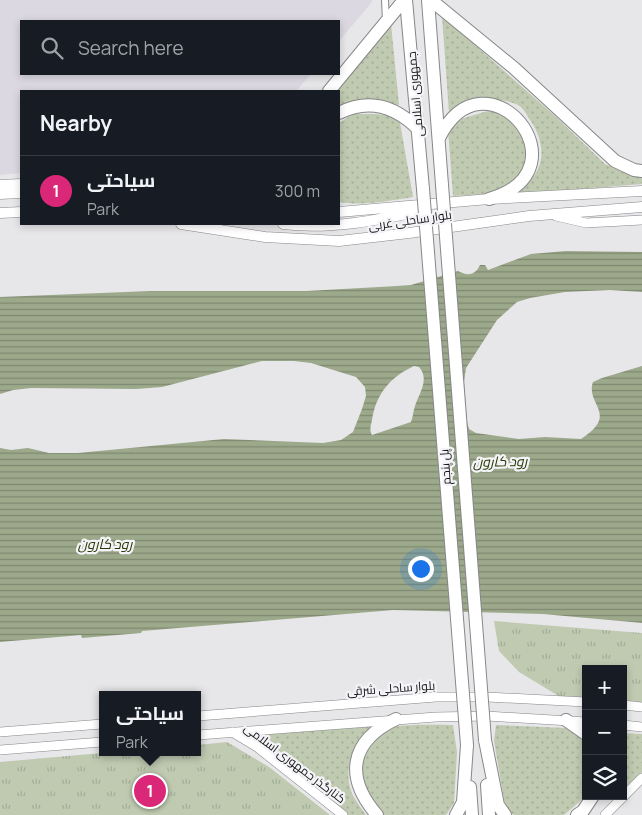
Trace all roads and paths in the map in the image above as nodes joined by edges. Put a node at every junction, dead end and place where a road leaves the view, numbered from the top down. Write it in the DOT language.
graph roads {
  1 [pos="385,0"];
  2 [pos="405,0"];
  3 [pos="430,0"];
  4 [pos="386,23"];
  5 [pos="330,90"];
  6 [pos="340,112"];
  7 [pos="418,128"];
  8 [pos="439,138"];
  9 [pos="642,171"];
  10 [pos="20,184"];
  11 [pos="0,185"];
  12 [pos="442,185"];
  13 [pos="423,189"];
  14 [pos="642,190"];
  15 [pos="20,193"];
  16 [pos="0,194"];
  17 [pos="489,199"];
  18 [pos="462,201"];
  19 [pos="642,207"];
  20 [pos="20,212"];
  21 [pos="340,212"];
  22 [pos="0,213"];
  23 [pos="549,214"];
  24 [pos="642,220"];
  25 [pos="340,224"];
  26 [pos="187,225"];
  27 [pos="292,225"];
  28 [pos="323,225"];
  29 [pos="582,702"];
  30 [pos="627,706"];
  31 [pos="642,707"];
  32 [pos="215,715"];
  33 [pos="201,716"];
  34 [pos="396,719"];
  35 [pos="566,720"];
  36 [pos="582,722"];
  37 [pos="99,724"];
  38 [pos="627,725"];
  39 [pos="642,726"];
  40 [pos="582,731"];
  41 [pos="0,732"];
  42 [pos="232,732"];
  43 [pos="216,733"];
  44 [pos="201,735"];
  45 [pos="485,740"];
  46 [pos="99,742"];
  47 [pos="467,745"];
  48 [pos="0,750"];
  49 [pos="642,778"];
  50 [pos="590,800"];
  51 [pos="343,815"];
  52 [pos="377,815"];
  53 [pos="456,815"];
  54 [pos="472,815"];
  55 [pos="489,815"];
  56 [pos="505,815"];
  57 [pos="577,815"];
  58 [pos="605,815"];
  1 -- 4 [label="street"];
  2 -- 4 [label="highway"];
  2 -- 7 [label="highway, جمهوری اسلامی"];
  3 -- 8 [label="highway, جمهوری اسلامی"];
  3 -- 9 [label="highway"];
  4 -- 5 [label="highway"];
  6 -- 7 [label="highway"];
  7 -- 13 [label="highway, جمهوری اسلامی"];
  8 -- 12 [label="highway, جمهوری اسلامی"];
  8 -- 17 [label="highway"];
  10 -- 11 [label="main road"];
  12 -- 45 [label="highway, پل پنجم, bridge"];
  13 -- 47 [label="highway, پل پنجم, bridge"];
  14 -- 17 [label="main road, بلوار ساحلی غربی"];
  15 -- 16 [label="main road"];
  17 -- 18 [label="main road, بلوار ساحلی غربی"];
  18 -- 21 [label="main road, بلوار ساحلی غربی"];
  18 -- 25 [label="main road, بلوار ساحلی غربی"];
  19 -- 23 [label="main road, بلوار ساحلی غربی"];
  20 -- 22 [label="main road"];
  23 -- 24 [label="main road"];
  23 -- 26 [label="main road, بلوار ساحلی غربی"];
  27 -- 28 [label="main road, بلوار ساحلی غربی"];
  29 -- 32 [label="main road, بلوار ساحلی شرقی"];
  30 -- 31 [label="main road"];
  32 -- 33 [label="main road, بلوار ساحلی شرقی"];
  32 -- 43 [label="main road"];
  34 -- 35 [label="main road"];
  34 -- 42 [label="main road"];
  34 -- 52 [label="highway"];
  35 -- 36 [label="main road"];
  35 -- 40 [label="highway"];
  37 -- 41 [label="main road"];
  38 -- 39 [label="main road"];
  42 -- 43 [label="main road"];
  42 -- 51 [label="main road, کنارگذر جمهوری اسلامی"];
  43 -- 44 [label="main road"];
  45 -- 55 [label="highway"];
  45 -- 56 [label="highway"];
  46 -- 48 [label="main road"];
  47 -- 53 [label="highway"];
  47 -- 54 [label="highway"];
  49 -- 58 [label="main road"];
  50 -- 57 [label="highway"];
}
